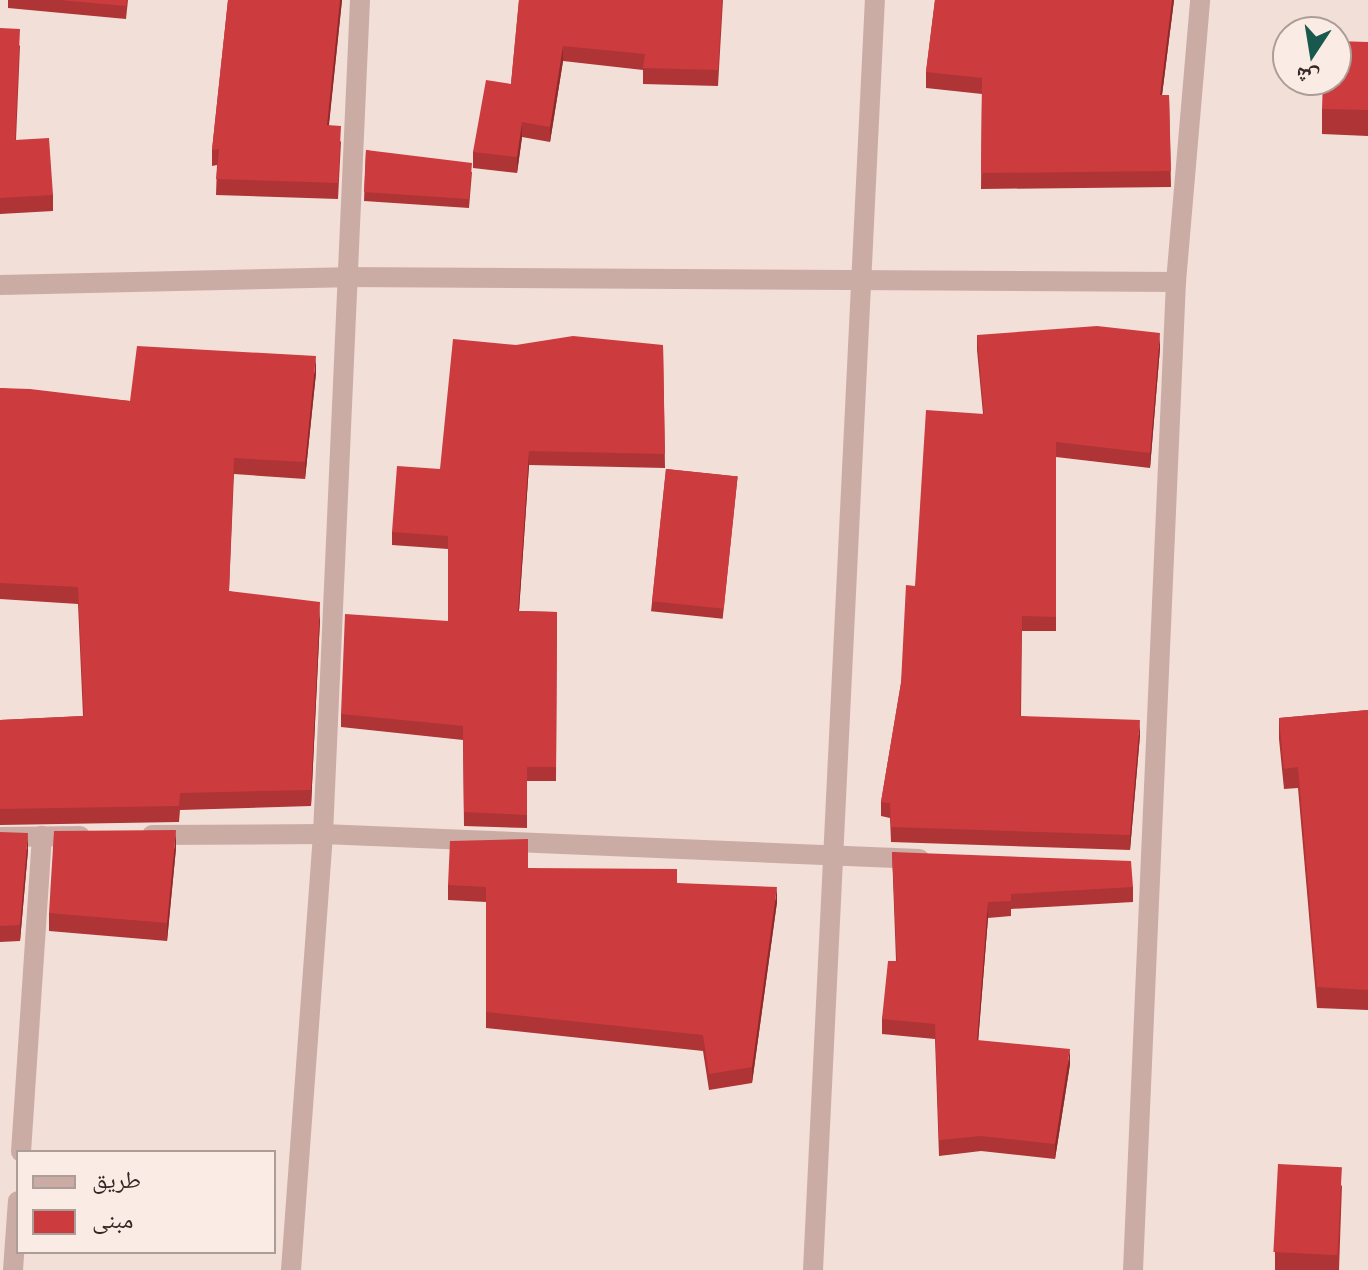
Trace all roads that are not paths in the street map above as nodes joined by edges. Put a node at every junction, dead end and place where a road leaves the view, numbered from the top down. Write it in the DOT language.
graph roads {
  1 [pos="360,0"];
  2 [pos="875,0"];
  3 [pos="1200,0"];
  4 [pos="344,277"];
  5 [pos="1176,282"];
  6 [pos="861,284"];
  7 [pos="0,285"];
  8 [pos="323,834"];
  9 [pos="42,836"];
  10 [pos="105,836"];
  11 [pos="136,836"];
  12 [pos="0,837"];
  13 [pos="833,857"];
  14 [pos="945,859"];
  15 [pos="1121,863"];
  16 [pos="1153,864"];
  17 [pos="21,1150"];
  18 [pos="16,1229"];
  19 [pos="13,1270"];
  20 [pos="291,1270"];
  21 [pos="813,1270"];
  22 [pos="1133,1270"];
  1 -- 4 [label="street"];
  2 -- 6 [label="street"];
  3 -- 5 [label="street"];
  4 -- 6 [label="street"];
  4 -- 7 [label="street"];
  4 -- 8 [label="street"];
  5 -- 6 [label="street"];
  5 -- 16 [label="street"];
  6 -- 13 [label="street"];
  8 -- 11 [label="street"];
  8 -- 13 [label="street"];
  8 -- 20 [label="street"];
  9 -- 10 [label="street"];
  9 -- 12 [label="street"];
  9 -- 17 [label="street"];
  13 -- 14 [label="street"];
  13 -- 21 [label="street"];
  15 -- 16 [label="street"];
  16 -- 22 [label="street"];
  18 -- 19 [label="street"];
}
